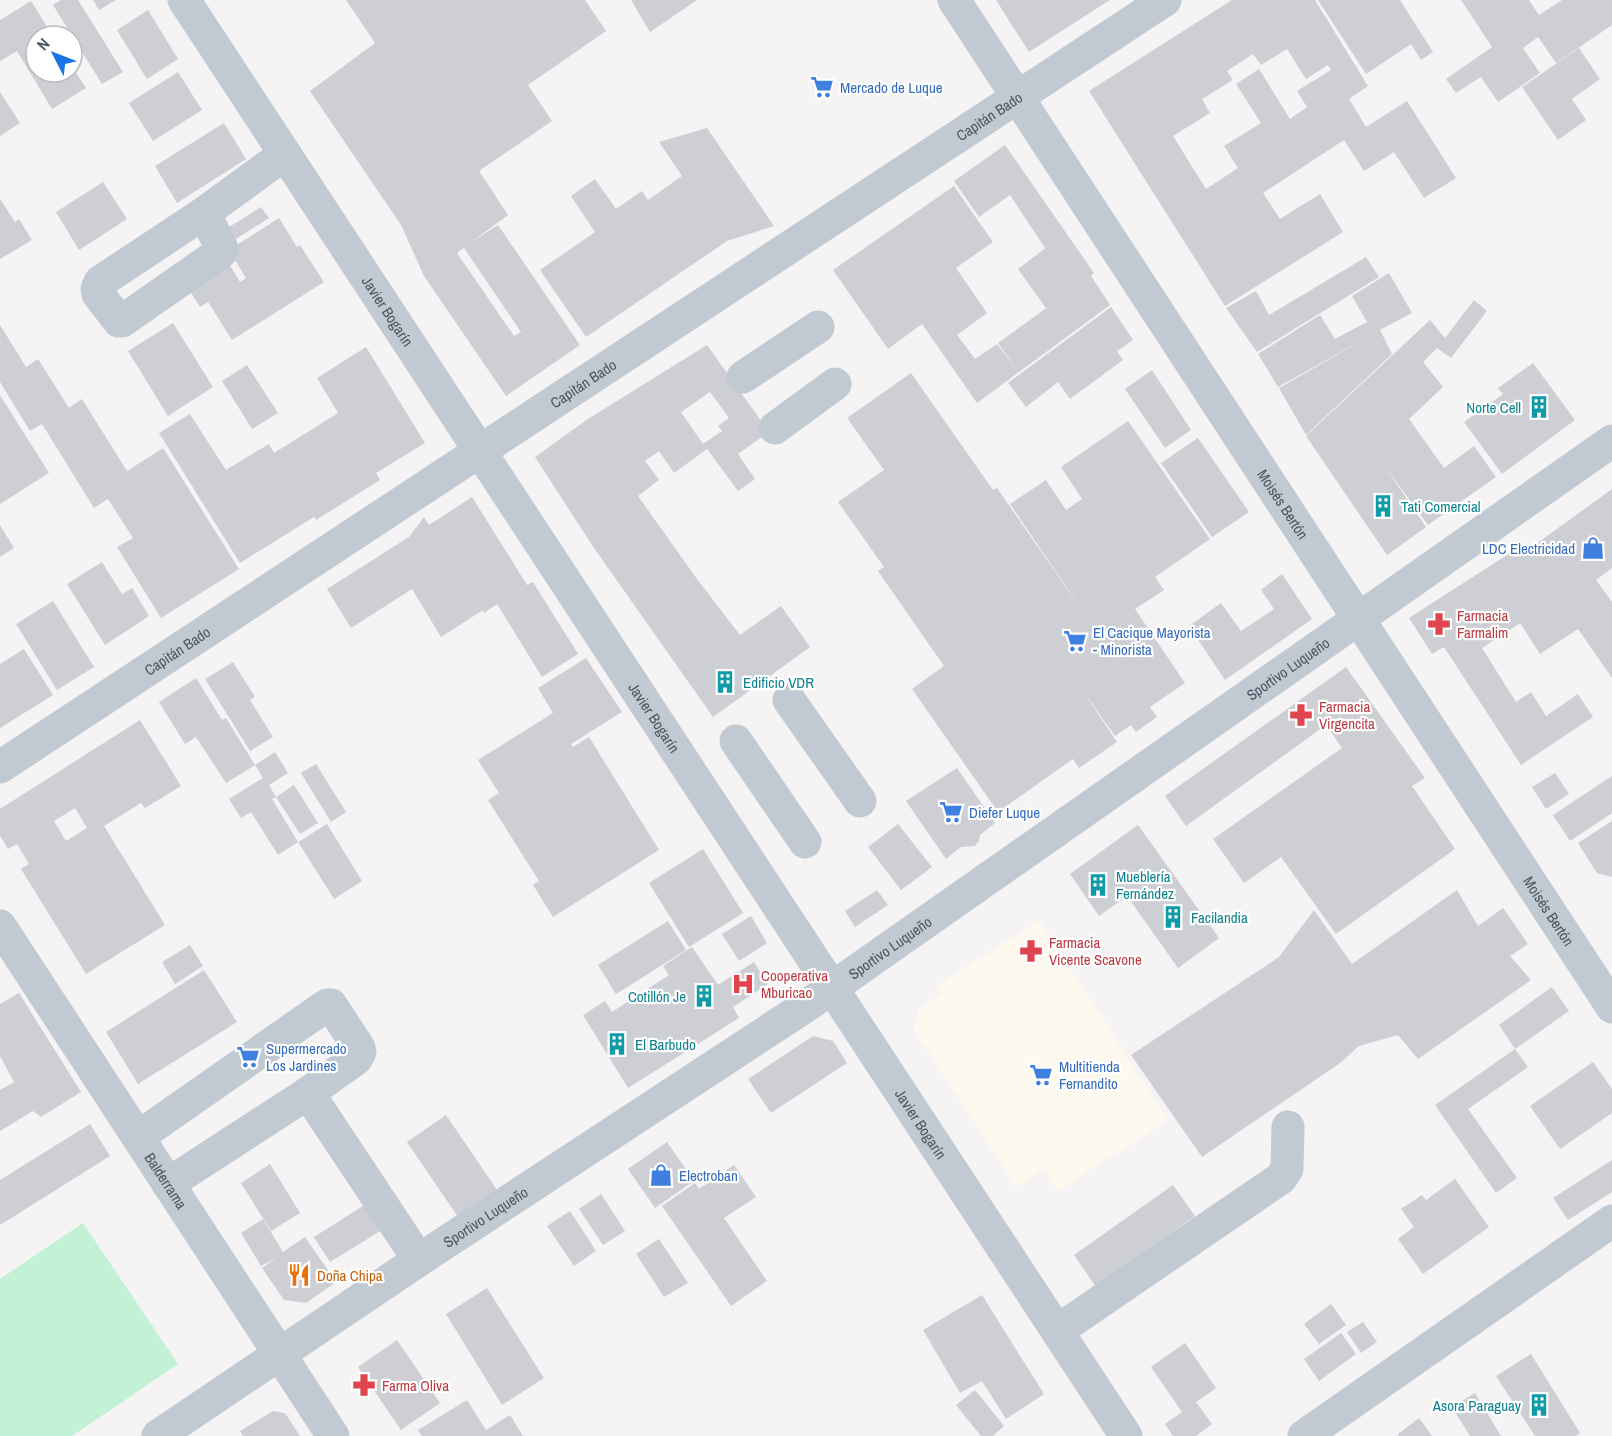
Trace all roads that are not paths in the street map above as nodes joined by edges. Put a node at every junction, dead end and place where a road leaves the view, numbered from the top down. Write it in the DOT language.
graph roads {
  1 [pos="184,0"];
  2 [pos="954,0"];
  3 [pos="1165,0"];
  4 [pos="1017,97"];
  5 [pos="285,154"];
  6 [pos="204,213"];
  7 [pos="818,327"];
  8 [pos="742,377"];
  9 [pos="835,384"];
  10 [pos="775,428"];
  11 [pos="1612,441"];
  12 [pos="480,451"];
  13 [pos="1358,619"];
  14 [pos="789,700"];
  15 [pos="736,741"];
  16 [pos="0,767"];
  17 [pos="860,801"];
  18 [pos="805,842"];
  19 [pos="0,926"];
  20 [pos="833,988"];
  21 [pos="1612,1007"];
  22 [pos="308,1093"];
  23 [pos="1288,1126"];
  24 [pos="138,1137"];
  25 [pos="168,1184"];
  26 [pos="1612,1221"];
  27 [pos="418,1260"];
  28 [pos="1057,1331"];
  29 [pos="279,1354"];
  30 [pos="158,1436"];
  31 [pos="333,1436"];
  32 [pos="1126,1436"];
  33 [pos="1304,1436"];
  1 -- 5 [label="street, Javier Bogarín"];
  2 -- 4 [label="street, Moisés Bertón"];
  3 -- 4 [label="street, Capitán Bado"];
  4 -- 12 [label="street, Capitán Bado"];
  4 -- 13 [label="street, Moisés Bertón"];
  5 -- 6 [label="street"];
  5 -- 12 [label="street, Javier Bogarín"];
  7 -- 8 [label="street"];
  9 -- 10 [label="street"];
  11 -- 13 [label="street, Sportivo Luqueño"];
  12 -- 16 [label="street, Capitán Bado"];
  12 -- 20 [label="street, Javier Bogarín"];
  13 -- 20 [label="street, Sportivo Luqueño"];
  13 -- 21 [label="street, Moisés Bertón"];
  14 -- 17 [label="street"];
  15 -- 18 [label="street"];
  19 -- 24 [label="street, Balderrama"];
  20 -- 27 [label="street, Sportivo Luqueño"];
  20 -- 28 [label="street, Javier Bogarín"];
  22 -- 24 [label="street"];
  22 -- 25 [label="street"];
  22 -- 27 [label="street"];
  23 -- 28 [label="street"];
  24 -- 25 [label="street, Balderrama"];
  25 -- 29 [label="street, Balderrama"];
  26 -- 33 [label="street"];
  27 -- 29 [label="street, Sportivo Luqueño"];
  28 -- 32 [label="street, Javier Bogarín"];
  29 -- 30 [label="street, Sportivo Luqueño"];
  29 -- 31 [label="street, Balderrama"];
}
